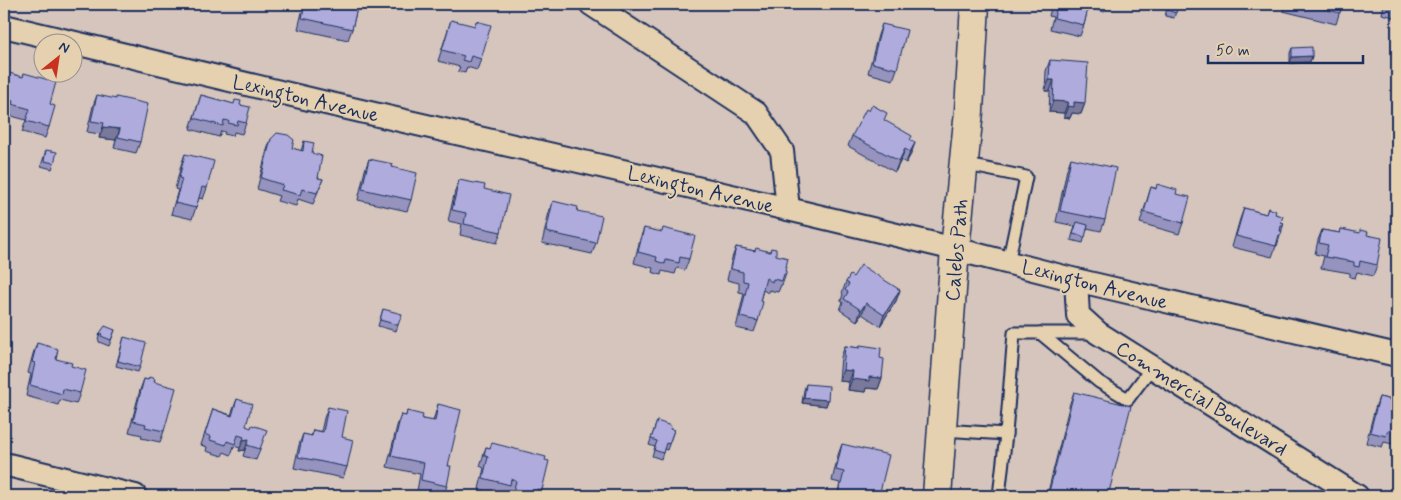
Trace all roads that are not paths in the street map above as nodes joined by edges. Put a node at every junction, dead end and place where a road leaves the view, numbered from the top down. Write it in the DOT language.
graph roads {
  1 [pos="591,4"];
  2 [pos="975,4"];
  3 [pos="4,26"];
  4 [pos="963,164"];
  5 [pos="788,209"];
  6 [pos="955,249"];
  7 [pos="1008,262"];
  8 [pos="1076,280"];
  9 [pos="1040,333"];
  10 [pos="1098,334"];
  11 [pos="1397,355"];
  12 [pos="1152,368"];
  13 [pos="942,430"];
  14 [pos="1006,434"];
  15 [pos="4,464"];
  16 [pos="135,496"];
  17 [pos="937,496"];
  18 [pos="999,496"];
  19 [pos="1358,496"];
  1 -- 5 [label="street"];
  2 -- 4 [label="street, Calebs Path"];
  3 -- 5 [label="street, Lexington Avenue"];
  4 -- 6 [label="street, Calebs Path"];
  4 -- 7 [label="lane"];
  5 -- 6 [label="street, Lexington Avenue"];
  6 -- 7 [label="street, Lexington Avenue"];
  6 -- 13 [label="street, Calebs Path"];
  7 -- 8 [label="street, Lexington Avenue"];
  8 -- 10 [label="street, Commercial Boulevard"];
  8 -- 11 [label="street, Lexington Avenue"];
  9 -- 10 [label="lane"];
  9 -- 12 [label="lane"];
  9 -- 14 [label="lane"];
  10 -- 12 [label="street, Commercial Boulevard"];
  12 -- 19 [label="street, Commercial Boulevard"];
  13 -- 14 [label="lane"];
  13 -- 17 [label="street, Calebs Path"];
  14 -- 18 [label="lane"];
  15 -- 16 [label="street"];
}
